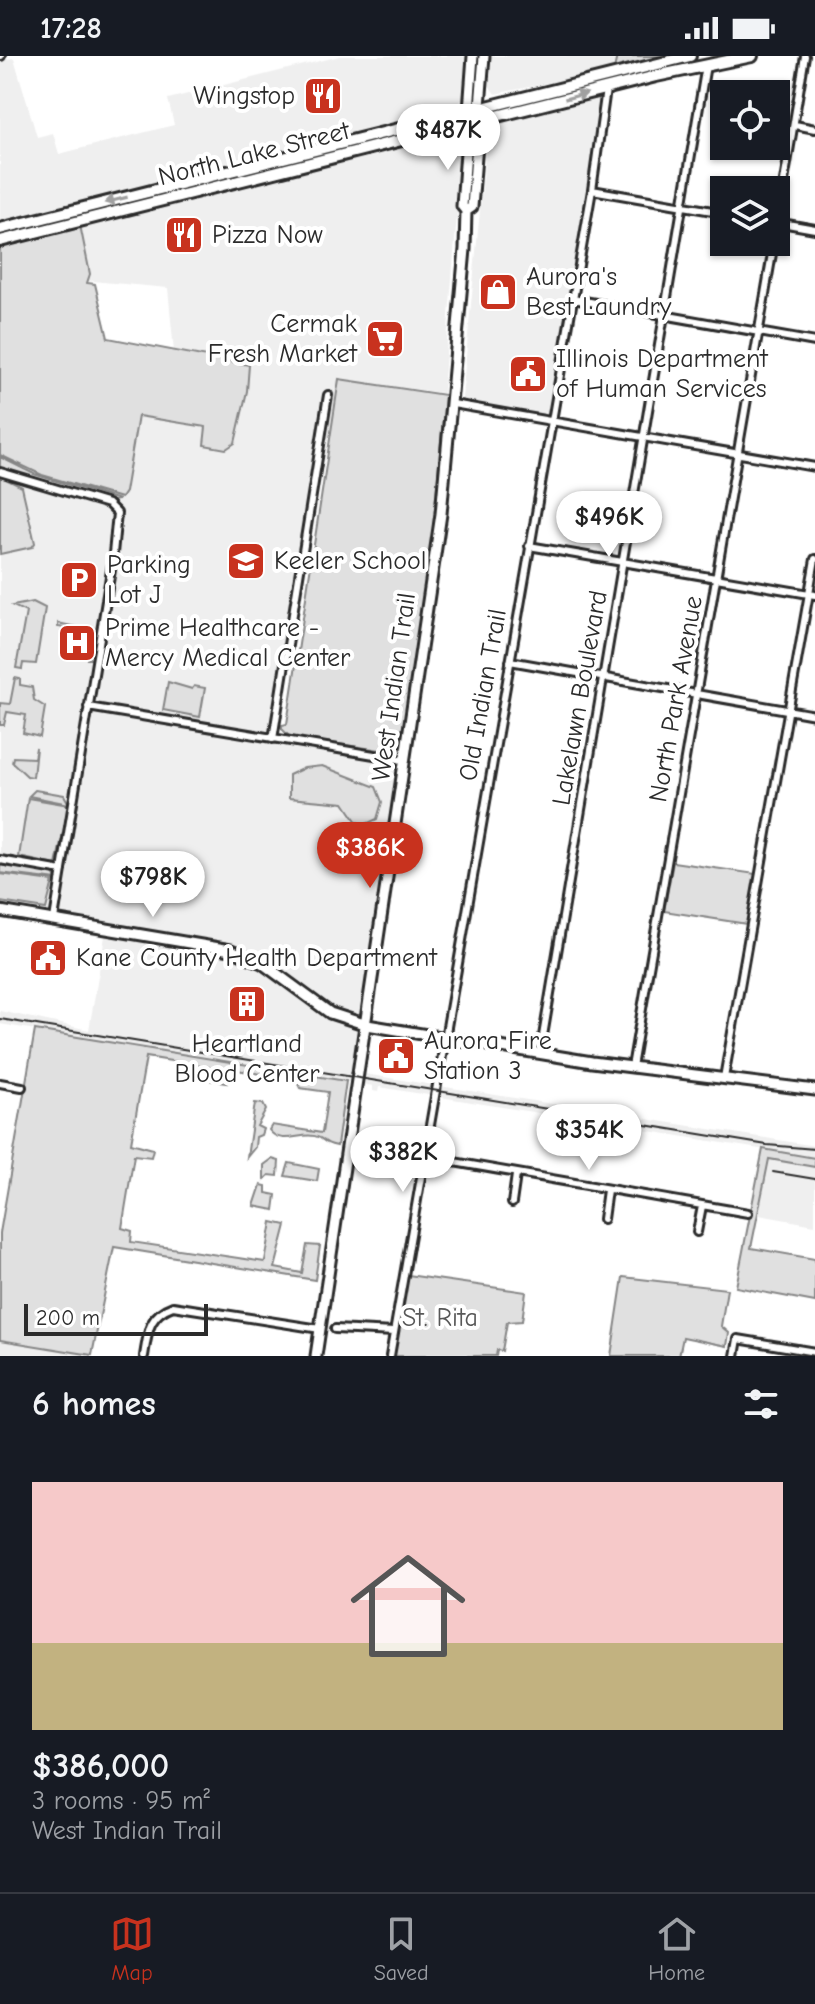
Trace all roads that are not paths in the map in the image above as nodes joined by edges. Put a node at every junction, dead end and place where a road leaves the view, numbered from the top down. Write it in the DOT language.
graph roads {
  1 [pos="473,56"];
  2 [pos="484,56"];
  3 [pos="690,56"];
  4 [pos="752,56"];
  5 [pos="805,56"];
  6 [pos="706,65"];
  7 [pos="606,89"];
  8 [pos="481,107"];
  9 [pos="469,111"];
  10 [pos="481,120"];
  11 [pos="468,123"];
  12 [pos="795,125"];
  13 [pos="815,129"];
  14 [pos="785,176"];
  15 [pos="592,190"];
  16 [pos="685,206"];
  17 [pos="710,210"];
  18 [pos="466,211"];
  19 [pos="790,225"];
  20 [pos="0,229"];
  21 [pos="815,229"];
  22 [pos="0,241"];
  23 [pos="772,256"];
  24 [pos="573,299"];
  25 [pos="666,315"];
  26 [pos="758,332"];
  27 [pos="815,342"];
  28 [pos="328,395"];
  29 [pos="453,404"];
  30 [pos="552,420"];
  31 [pos="644,437"];
  32 [pos="738,453"];
  33 [pos="815,467"];
  34 [pos="0,472"];
  35 [pos="529,546"];
  36 [pos="815,559"];
  37 [pos="623,562"];
  38 [pos="717,578"];
  39 [pos="812,594"];
  40 [pos="510,661"];
  41 [pos="604,678"];
  42 [pos="697,694"];
  43 [pos="88,707"];
  44 [pos="790,711"];
  45 [pos="815,715"];
  46 [pos="273,739"];
  47 [pos="406,760"];
  48 [pos="0,860"];
  49 [pos="62,871"];
  50 [pos="0,911"];
  51 [pos="54,919"];
  52 [pos="367,1025"];
  53 [pos="445,1037"];
  54 [pos="540,1054"];
  55 [pos="632,1067"];
  56 [pos="724,1078"];
  57 [pos="0,1083"];
  58 [pos="22,1087"];
  59 [pos="814,1087"];
  60 [pos="425,1157"];
  61 [pos="516,1175"];
  62 [pos="607,1190"];
  63 [pos="512,1203"];
  64 [pos="702,1206"];
  65 [pos="748,1213"];
  66 [pos="603,1219"];
  67 [pos="697,1232"];
  68 [pos="320,1329"];
  69 [pos="335,1329"];
  70 [pos="394,1332"];
  71 [pos="815,1352"];
  72 [pos="144,1356"];
  73 [pos="316,1356"];
  74 [pos="390,1356"];
  75 [pos="735,1356"];
  1 -- 9 [label="main road, West Indian Trail"];
  2 -- 8 [label="main road, West Indian Trail"];
  3 -- 8 [label="main road, North Lake Street"];
  4 -- 6 [label="main road, North Lake Street"];
  5 -- 12 [label="street"];
  6 -- 7 [label="main road, North Lake Street"];
  6 -- 16 [label="street, Lakelawn Boulevard"];
  10 -- 7 [label="main road, North Lake Street, one-way"];
  7 -- 15 [label="street, Old Indian Trail"];
  8 -- 9 [label="main road, North Lake Street"];
  8 -- 10 [label="main road, West Indian Trail"];
  9 -- 11 [label="main road, West Indian Trail"];
  9 -- 20 [label="main road, North Lake Street, one-way"];
  10 -- 11 [label="main road, North Lake Street"];
  10 -- 18 [label="main road, West Indian Trail"];
  11 -- 18 [label="main road, West Indian Trail"];
  11 -- 22 [label="main road, North Lake Street"];
  12 -- 13 [label="street"];
  12 -- 14 [label="street"];
  15 -- 16 [label="street"];
  15 -- 24 [label="street, Old Indian Trail"];
  16 -- 17 [label="street"];
  16 -- 25 [label="street, Lakelawn Boulevard"];
  18 -- 29 [label="main road, West Indian Trail"];
  19 -- 21 [label="street"];
  23 -- 26 [label="street, North Park Avenue"];
  24 -- 25 [label="street"];
  24 -- 30 [label="street, Old Indian Trail"];
  25 -- 26 [label="street"];
  25 -- 31 [label="street, Lakelawn Boulevard"];
  26 -- 27 [label="street"];
  26 -- 32 [label="street, North Park Avenue"];
  28 -- 46 [label="street"];
  29 -- 30 [label="street"];
  29 -- 47 [label="main road, West Indian Trail"];
  30 -- 31 [label="street"];
  30 -- 35 [label="street, Old Indian Trail"];
  31 -- 32 [label="street"];
  31 -- 37 [label="street, Lakelawn Boulevard"];
  32 -- 33 [label="street"];
  32 -- 38 [label="street, North Park Avenue"];
  34 -- 43 [label="street"];
  35 -- 37 [label="street"];
  35 -- 40 [label="street, Old Indian Trail"];
  36 -- 39 [label="street"];
  37 -- 38 [label="street"];
  37 -- 41 [label="street, Lakelawn Boulevard"];
  38 -- 39 [label="street"];
  38 -- 42 [label="street, North Park Avenue"];
  39 -- 44 [label="street"];
  40 -- 41 [label="street"];
  40 -- 53 [label="street, Old Indian Trail"];
  41 -- 42 [label="street"];
  41 -- 54 [label="street, Lakelawn Boulevard"];
  42 -- 44 [label="street"];
  42 -- 55 [label="street, North Park Avenue"];
  43 -- 46 [label="street"];
  43 -- 49 [label="street"];
  44 -- 45 [label="street"];
  44 -- 56 [label="street"];
  46 -- 47 [label="street"];
  47 -- 52 [label="main road, West Indian Trail"];
  48 -- 49 [label="street"];
  49 -- 51 [label="street"];
  50 -- 51 [label="main road"];
  51 -- 52 [label="main road"];
  52 -- 53 [label="main road"];
  52 -- 68 [label="main road, West Indian Trail"];
  53 -- 54 [label="main road"];
  53 -- 60 [label="street, Old Indian Trail"];
  54 -- 55 [label="main road"];
  55 -- 56 [label="main road"];
  56 -- 59 [label="main road"];
  57 -- 58 [label="street"];
  60 -- 61 [label="street"];
  60 -- 70 [label="street, Old Indian Trail"];
  61 -- 62 [label="street"];
  61 -- 63 [label="street"];
  62 -- 64 [label="street"];
  62 -- 66 [label="street"];
  64 -- 65 [label="street"];
  64 -- 67 [label="street"];
  68 -- 72 [label="street"];
  68 -- 73 [label="main road, West Indian Trail"];
  69 -- 70 [label="street"];
  70 -- 74 [label="street, Old Indian Trail"];
  71 -- 75 [label="street"];
}
